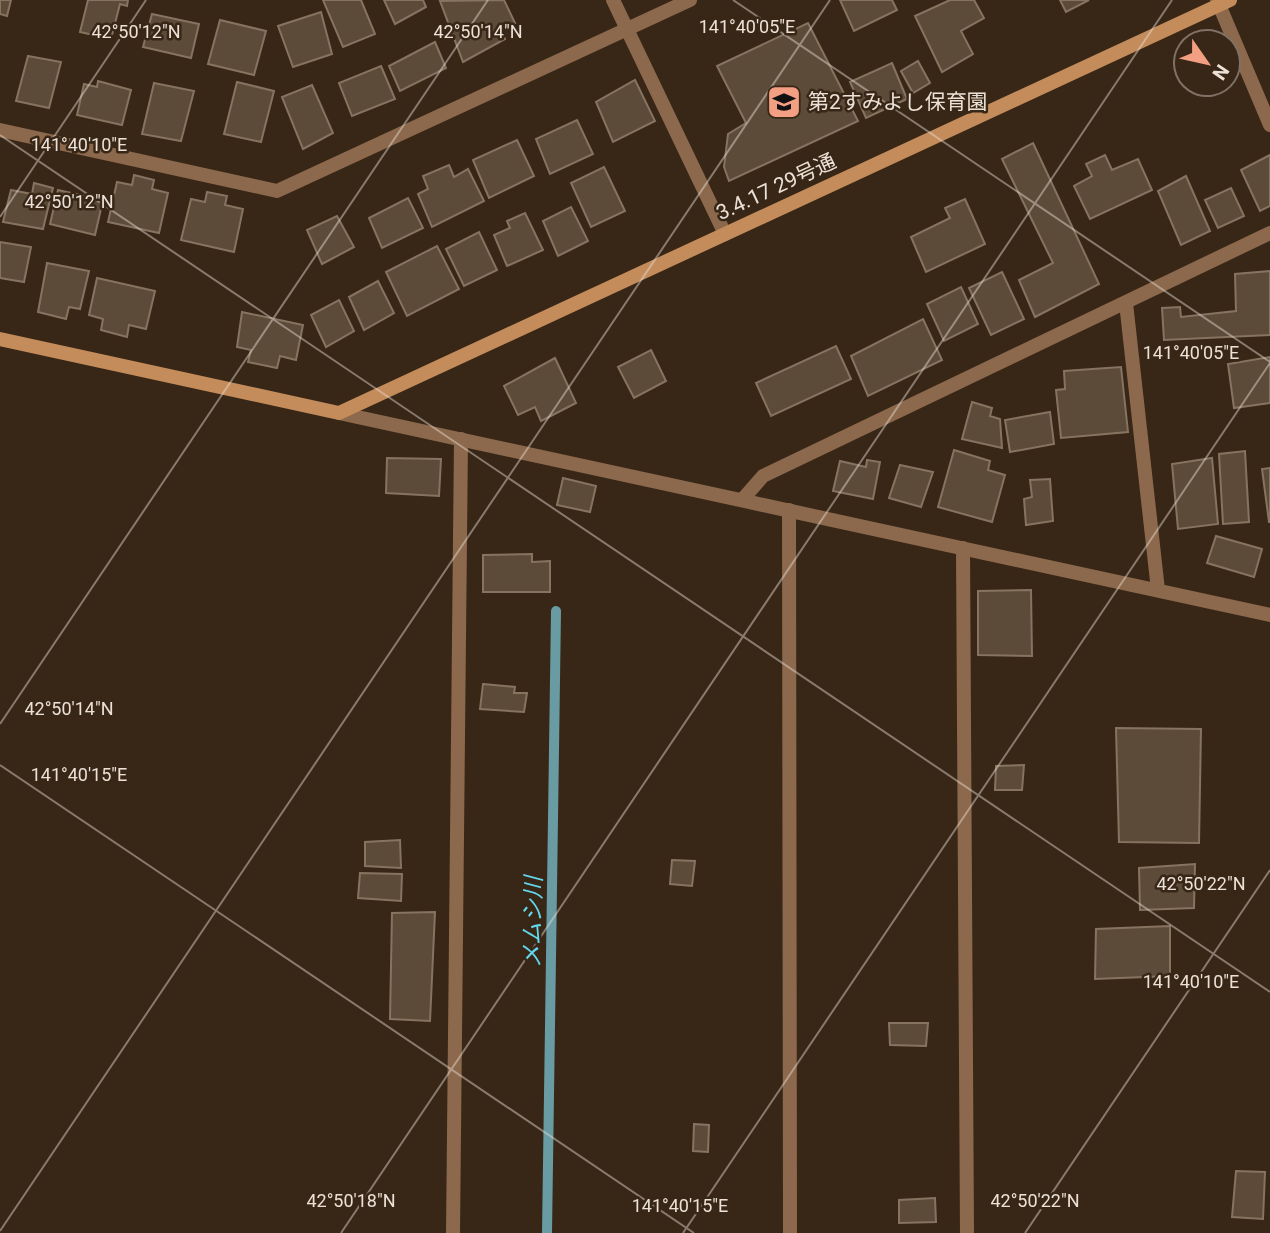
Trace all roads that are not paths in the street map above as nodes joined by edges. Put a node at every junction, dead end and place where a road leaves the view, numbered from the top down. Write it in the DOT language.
graph roads {
  1 [pos="613,0"];
  2 [pos="690,0"];
  3 [pos="1222,2"];
  4 [pos="627,29"];
  5 [pos="1270,125"];
  6 [pos="0,130"];
  7 [pos="1270,233"];
  8 [pos="725,234"];
  9 [pos="1126,303"];
  10 [pos="0,339"];
  11 [pos="339,413"];
  12 [pos="461,439"];
  13 [pos="742,500"];
  14 [pos="789,510"];
  15 [pos="962,548"];
  16 [pos="1158,590"];
  17 [pos="1270,615"];
  18 [pos="453,1233"];
  19 [pos="790,1233"];
  20 [pos="967,1233"];
  1 -- 4 [label="street"];
  2 -- 4 [label="street"];
  3 -- 5 [label="street"];
  3 -- 8 [label="street, 3.4.17 29号通"];
  4 -- 6 [label="street"];
  4 -- 8 [label="street"];
  7 -- 9 [label="street"];
  8 -- 11 [label="street, 3.4.17 29号通"];
  9 -- 13 [label="street"];
  9 -- 16 [label="street"];
  10 -- 11 [label="street"];
  11 -- 12 [label="street"];
  12 -- 13 [label="street"];
  12 -- 18 [label="street"];
  13 -- 14 [label="street"];
  14 -- 15 [label="street"];
  14 -- 19 [label="street"];
  15 -- 16 [label="street"];
  15 -- 20 [label="street"];
  16 -- 17 [label="street"];
}
